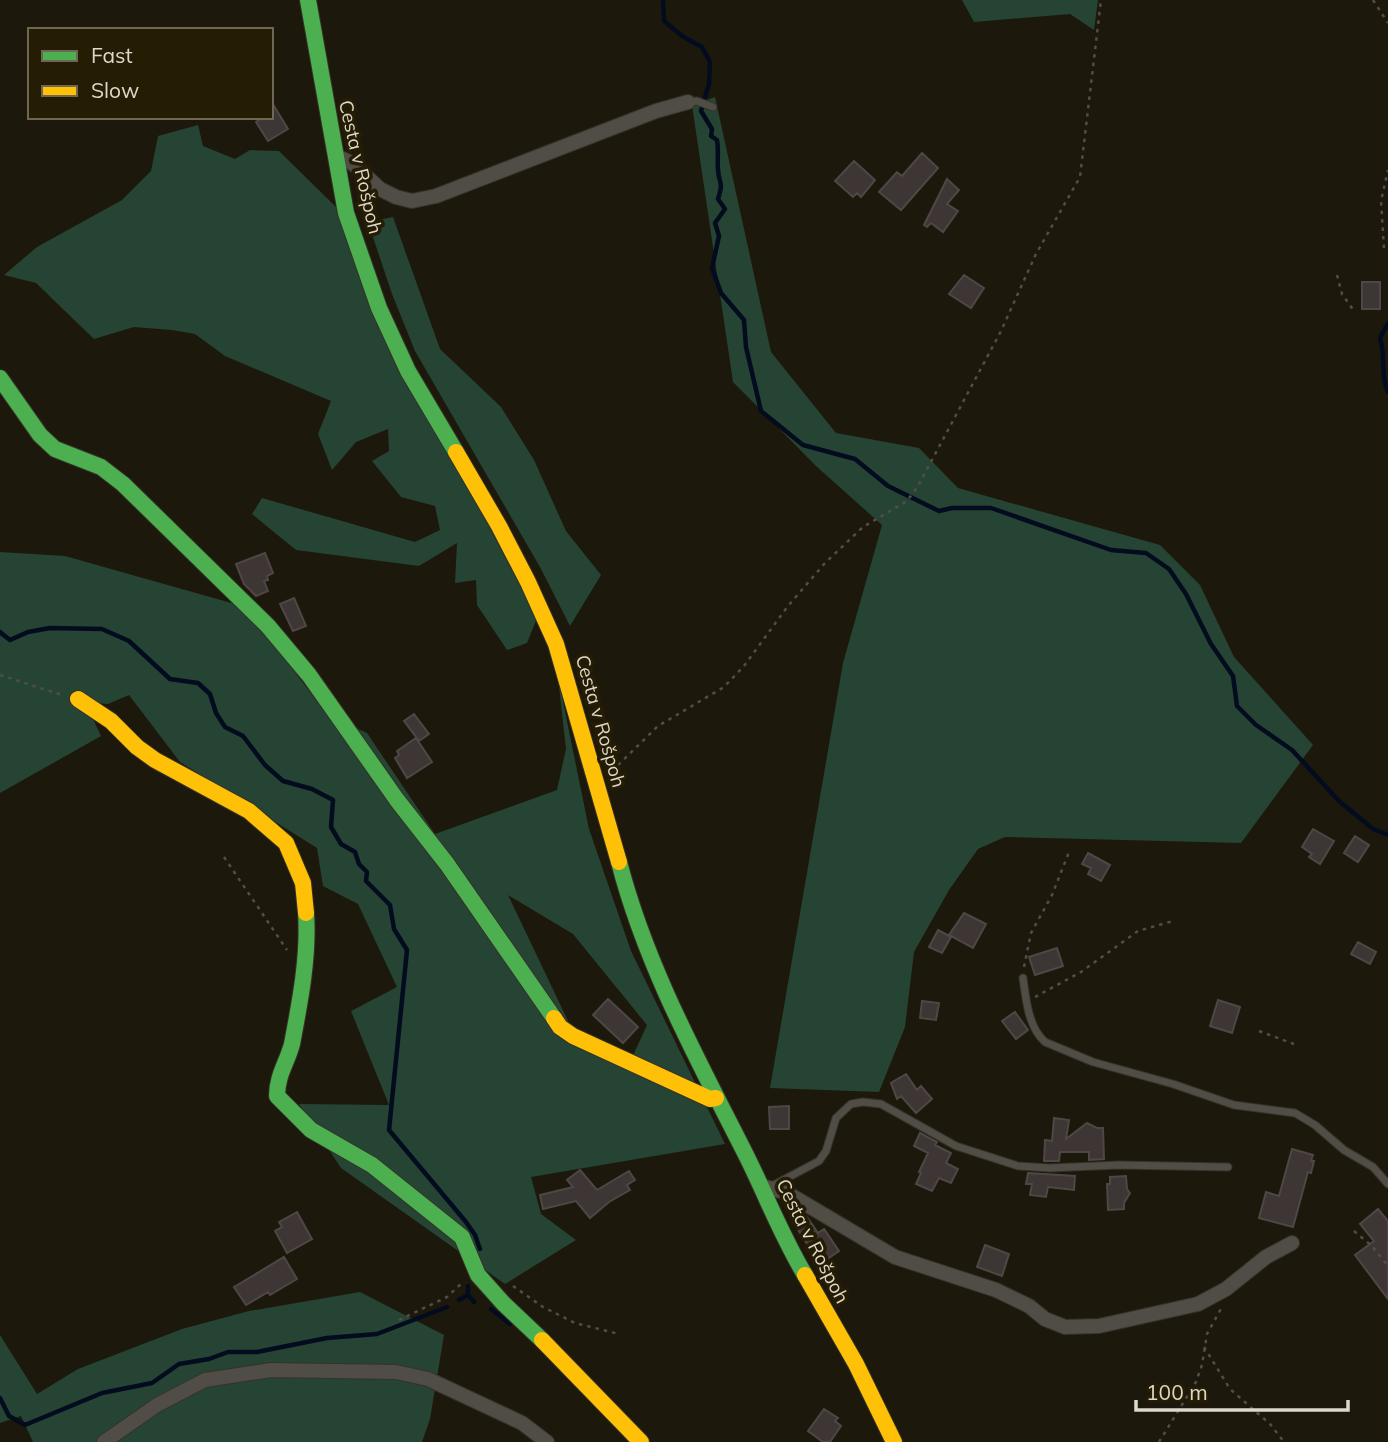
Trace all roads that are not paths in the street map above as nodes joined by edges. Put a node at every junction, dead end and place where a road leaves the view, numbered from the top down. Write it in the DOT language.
graph roads {
  1 [pos="308,0"];
  2 [pos="688,103"];
  3 [pos="713,107"];
  4 [pos="336,156"];
  5 [pos="0,379"];
  6 [pos="78,699"];
  7 [pos="1023,978"];
  8 [pos="716,1098"];
  9 [pos="1228,1167"];
  10 [pos="1388,1184"];
  11 [pos="766,1187"];
  12 [pos="1293,1243"];
  13 [pos="104,1442"];
  14 [pos="547,1442"];
  15 [pos="641,1442"];
  16 [pos="894,1442"];
  1 -- 4 [label="street, Cesta v Rošpoh"];
  2 -- 3 [label="lane"];
  2 -- 4 [label="street"];
  4 -- 8 [label="street, Cesta v Rošpoh"];
  5 -- 8 [label="street"];
  6 -- 15 [label="street"];
  7 -- 10 [label="lane"];
  8 -- 11 [label="street, Cesta v Rošpoh"];
  9 -- 11 [label="lane"];
  11 -- 12 [label="street"];
  11 -- 16 [label="street, Cesta v Rošpoh"];
  13 -- 14 [label="street"];
}
